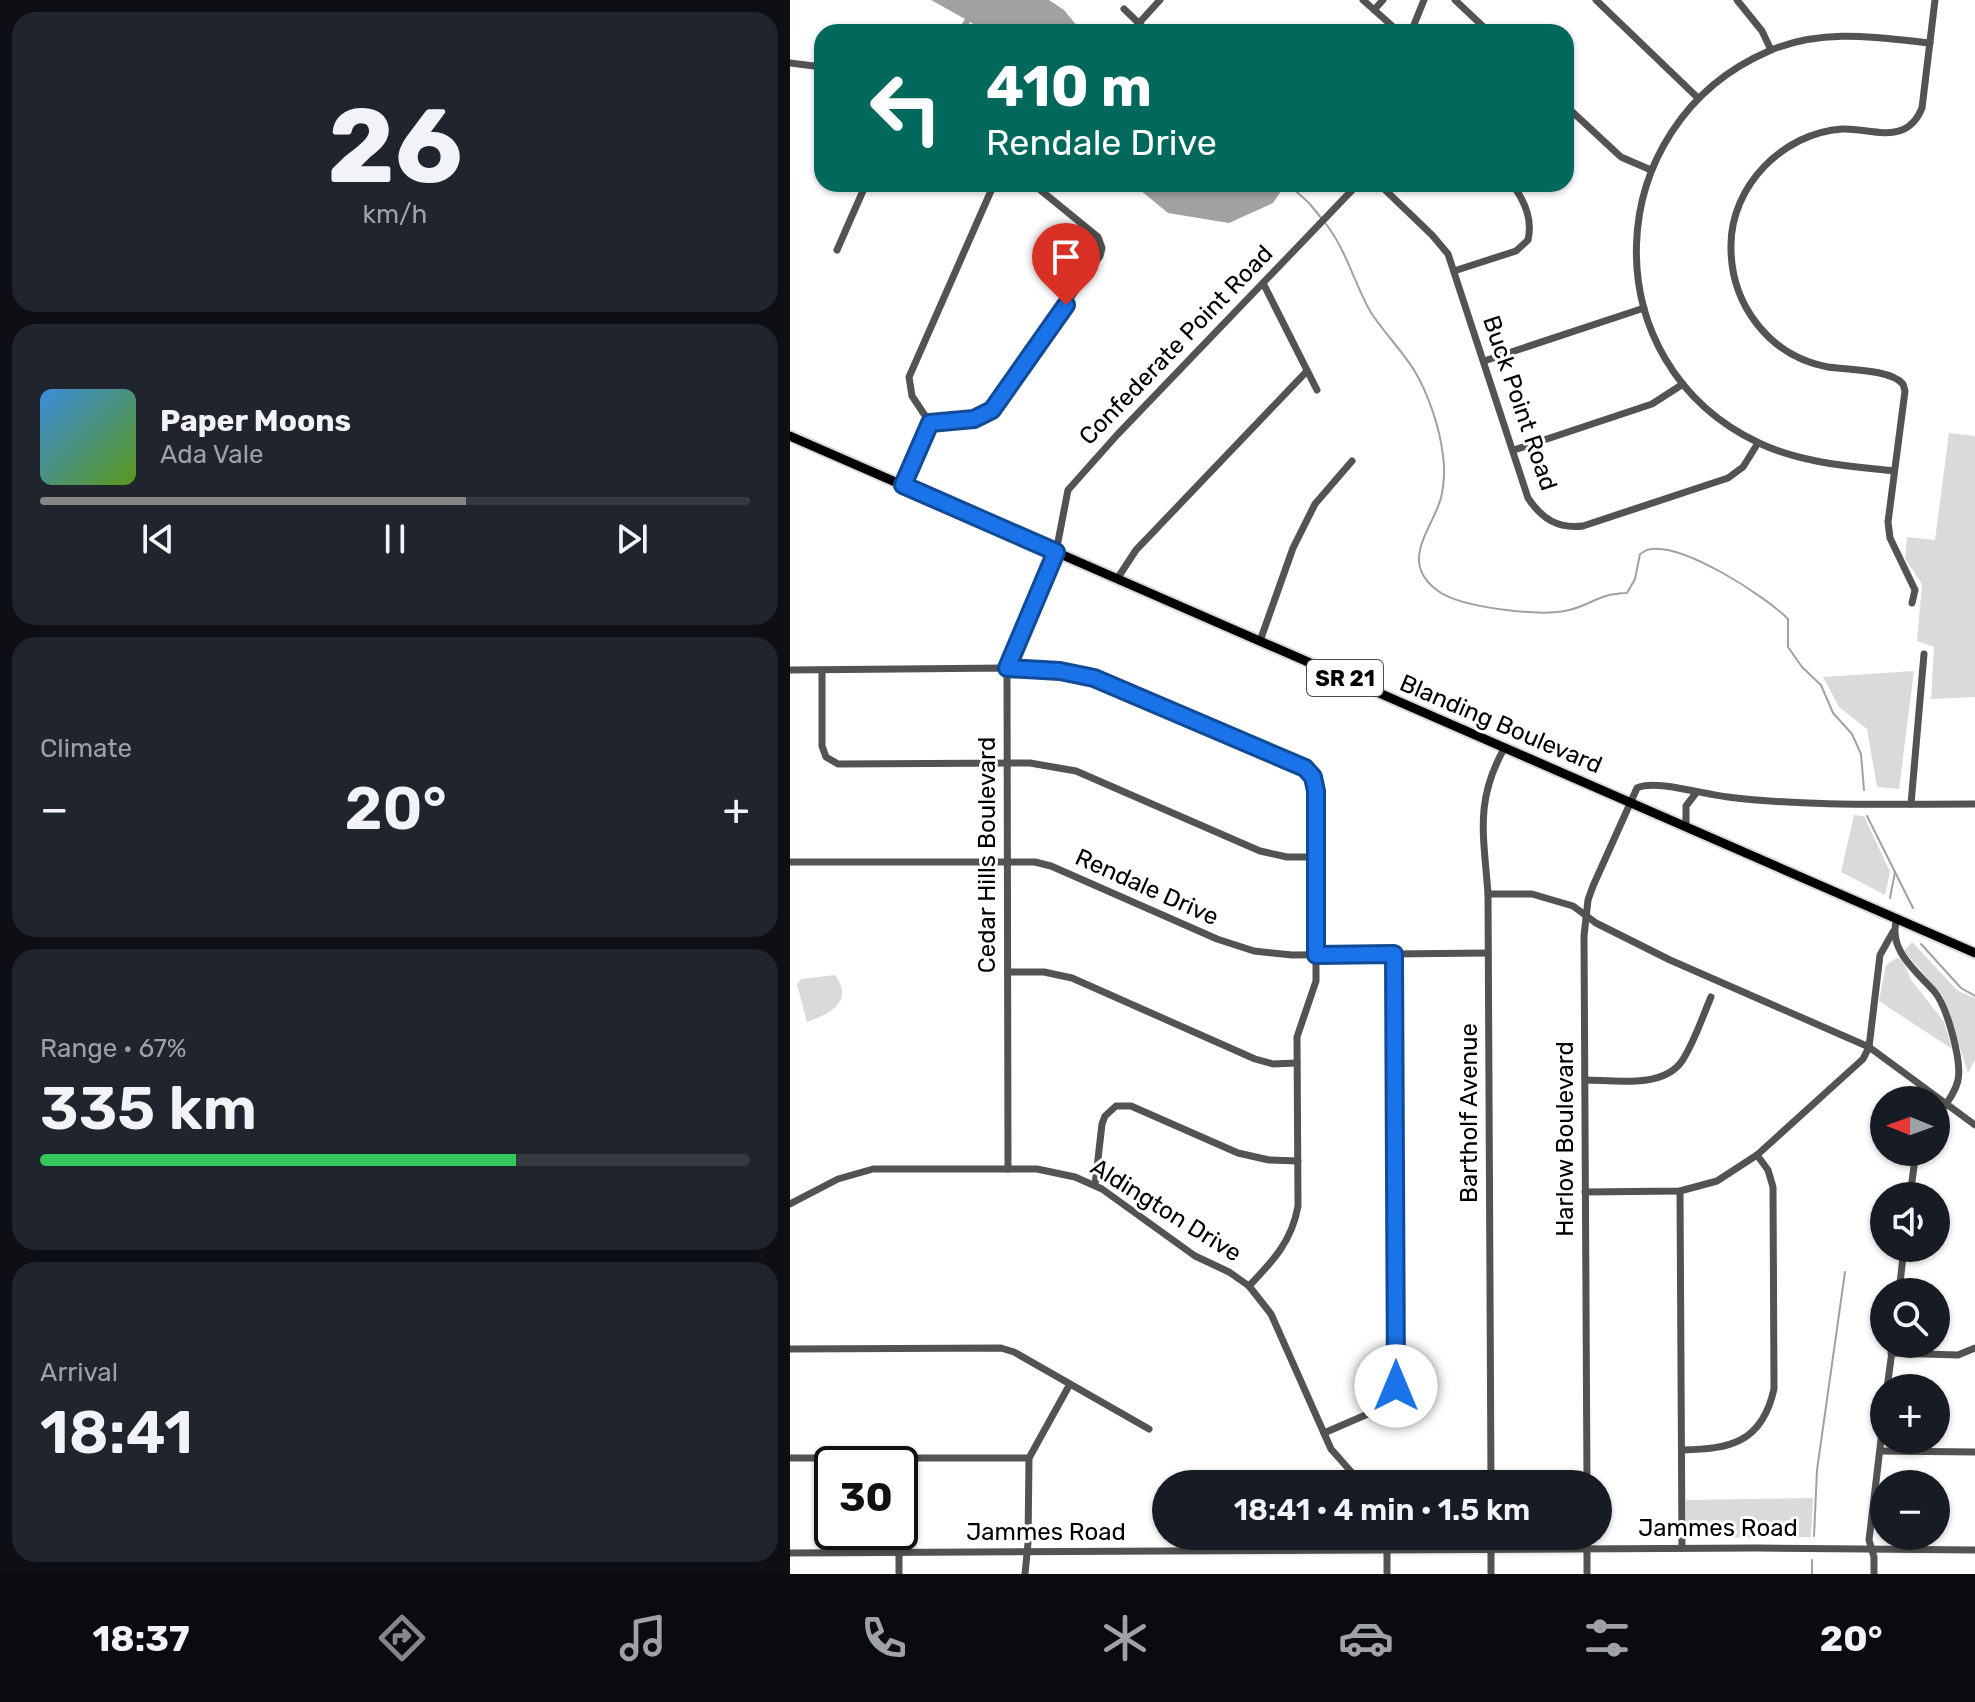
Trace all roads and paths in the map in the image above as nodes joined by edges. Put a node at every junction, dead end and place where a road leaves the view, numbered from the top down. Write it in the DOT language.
graph roads {
  1 [pos="1160,0"];
  2 [pos="1363,0"];
  3 [pos="1383,0"];
  4 [pos="1424,0"];
  5 [pos="1455,0"];
  6 [pos="1596,0"];
  7 [pos="1737,0"];
  8 [pos="1935,0"];
  9 [pos="1124,9"];
  10 [pos="1374,10"];
  11 [pos="1139,23"];
  12 [pos="1390,24"];
  13 [pos="1414,24"];
  14 [pos="1480,24"];
  15 [pos="1930,43"];
  16 [pos="1771,50"];
  17 [pos="790,63"];
  18 [pos="814,66"];
  19 [pos="1698,98"];
  20 [pos="1574,113"];
  21 [pos="1651,170"];
  22 [pos="862,192"];
  23 [pos="990,192"];
  24 [pos="1043,192"];
  25 [pos="1350,192"];
  26 [pos="1387,192"];
  27 [pos="1517,192"];
  28 [pos="837,250"];
  29 [pos="1454,271"];
  30 [pos="1263,283"];
  31 [pos="1644,308"];
  32 [pos="1484,361"];
  33 [pos="1307,371"];
  34 [pos="1683,384"];
  35 [pos="1317,390"];
  36 [pos="930,423"];
  37 [pos="790,436"];
  38 [pos="1758,443"];
  39 [pos="1514,450"];
  40 [pos="1352,461"];
  41 [pos="1894,471"];
  42 [pos="903,485"];
  43 [pos="1056,552"];
  44 [pos="1117,579"];
  45 [pos="1912,603"];
  46 [pos="1260,641"];
  47 [pos="1924,654"];
  48 [pos="1007,668"];
  49 [pos="790,670"];
  50 [pos="822,670"];
  51 [pos="1505,747"];
  52 [pos="1007,763"];
  53 [pos="1696,793"];
  54 [pos="1629,802"];
  55 [pos="1911,804"];
  56 [pos="1975,804"];
  57 [pos="1686,827"];
  58 [pos="1315,857"];
  59 [pos="1007,860"];
  60 [pos="790,862"];
  61 [pos="1488,894"];
  62 [pos="1586,915"];
  63 [pos="1897,918"];
  64 [pos="1893,932"];
  65 [pos="1488,953"];
  66 [pos="1975,953"];
  67 [pos="1394,954"];
  68 [pos="1316,955"];
  69 [pos="1008,972"];
  70 [pos="1711,997"];
  71 [pos="1869,1047"];
  72 [pos="1297,1063"];
  73 [pos="1585,1080"];
  74 [pos="1922,1086"];
  75 [pos="1950,1097"];
  76 [pos="1950,1107"];
  77 [pos="1975,1125"];
  78 [pos="1757,1155"];
  79 [pos="1298,1161"];
  80 [pos="1008,1169"];
  81 [pos="1095,1185"];
  82 [pos="1680,1191"];
  83 [pos="1585,1192"];
  84 [pos="790,1204"];
  85 [pos="1249,1286"];
  86 [pos="1975,1348"];
  87 [pos="790,1349"];
  88 [pos="1950,1354"];
  89 [pos="1070,1384"];
  90 [pos="1149,1429"];
  91 [pos="1324,1433"];
  92 [pos="1682,1450"];
  93 [pos="1950,1452"];
  94 [pos="1975,1452"];
  95 [pos="790,1458"];
  96 [pos="1029,1458"];
  97 [pos="1349,1470"];
  98 [pos="1491,1470"];
  99 [pos="1587,1470"];
  100 [pos="1682,1548"];
  101 [pos="1870,1548"];
  102 [pos="1612,1549"];
  103 [pos="1267,1550"];
  104 [pos="1387,1550"];
  105 [pos="1491,1550"];
  106 [pos="1587,1550"];
  107 [pos="1872,1550"];
  108 [pos="1950,1550"];
  109 [pos="1975,1550"];
  110 [pos="1028,1552"];
  111 [pos="790,1553"];
  112 [pos="899,1553"];
  113 [pos="899,1574"];
  114 [pos="1025,1574"];
  115 [pos="1387,1574"];
  116 [pos="1491,1574"];
  117 [pos="1587,1574"];
  118 [pos="1874,1574"];
  1 -- 11 [label="street"];
  2 -- 10 [label="street"];
  3 -- 10 [label="street"];
  4 -- 13 [label="street"];
  5 -- 14 [label="street"];
  6 -- 19 [label="street"];
  7 -- 16 [label="street"];
  8 -- 15 [label="street"];
  9 -- 11 [label="street"];
  10 -- 12 [label="street"];
  15 -- 16 [label="street"];
  15 -- 41 [label="street"];
  16 -- 19 [label="street"];
  17 -- 18 [label="street"];
  19 -- 21 [label="street"];
  20 -- 21 [label="street"];
  21 -- 31 [label="street"];
  22 -- 28 [label="street"];
  23 -- 36 [label="street"];
  24 -- 36 [label="street"];
  25 -- 30 [label="street, Confederate Point Road"];
  26 -- 29 [label="street, Buck Point Road"];
  27 -- 29 [label="street"];
  29 -- 32 [label="street, Buck Point Road"];
  30 -- 33 [label="street"];
  30 -- 43 [label="street, Confederate Point Road"];
  31 -- 32 [label="street"];
  31 -- 34 [label="street"];
  32 -- 39 [label="street, Buck Point Road"];
  33 -- 35 [label="street"];
  33 -- 44 [label="street"];
  34 -- 38 [label="street"];
  34 -- 39 [label="street"];
  36 -- 42 [label="street"];
  37 -- 42 [label="main road, Blanding Boulevard / SR 21"];
  38 -- 39 [label="street, Buck Point Road"];
  38 -- 41 [label="street"];
  40 -- 46 [label="street"];
  41 -- 45 [label="street"];
  42 -- 43 [label="main road, Blanding Boulevard / SR 21"];
  43 -- 44 [label="main road, Blanding Boulevard / SR 21"];
  43 -- 48 [label="street, Cedar Hills Boulevard"];
  44 -- 46 [label="main road, Blanding Boulevard / SR 21"];
  46 -- 51 [label="main road, Blanding Boulevard / SR 21"];
  47 -- 55 [label="street"];
  48 -- 50 [label="street"];
  48 -- 52 [label="street, Cedar Hills Boulevard"];
  48 -- 58 [label="street"];
  49 -- 50 [label="street"];
  50 -- 52 [label="street"];
  51 -- 54 [label="main road, Blanding Boulevard / SR 21"];
  51 -- 61 [label="street, Bartholf Avenue"];
  52 -- 58 [label="street"];
  52 -- 59 [label="street, Cedar Hills Boulevard"];
  53 -- 54 [label="street"];
  53 -- 55 [label="street"];
  53 -- 57 [label="street"];
  54 -- 57 [label="main road, Blanding Boulevard / SR 21"];
  54 -- 62 [label="street, Harlow Boulevard"];
  55 -- 56 [label="street"];
  57 -- 63 [label="main road, Blanding Boulevard / SR 21"];
  58 -- 68 [label="street"];
  59 -- 60 [label="street, Rendale Drive"];
  59 -- 68 [label="street, Rendale Drive"];
  59 -- 69 [label="street, Cedar Hills Boulevard"];
  61 -- 62 [label="street"];
  61 -- 65 [label="street, Bartholf Avenue"];
  62 -- 71 [label="street"];
  62 -- 73 [label="street, Harlow Boulevard"];
  63 -- 64 [label="street"];
  63 -- 66 [label="main road, Blanding Boulevard / SR 21"];
  64 -- 71 [label="street"];
  64 -- 75 [label="street"];
  65 -- 67 [label="street, Rendale Drive"];
  65 -- 98 [label="street, Bartholf Avenue"];
  67 -- 68 [label="street, Rendale Drive"];
  67 -- 91 [label="street"];
  68 -- 72 [label="street"];
  69 -- 72 [label="street"];
  69 -- 80 [label="street, Cedar Hills Boulevard"];
  70 -- 73 [label="street"];
  71 -- 74 [label="street"];
  71 -- 78 [label="street"];
  72 -- 79 [label="street"];
  73 -- 83 [label="street, Harlow Boulevard"];
  76 -- 77 [label="street"];
  78 -- 82 [label="street"];
  78 -- 92 [label="street"];
  79 -- 81 [label="street"];
  79 -- 85 [label="street"];
  80 -- 81 [label="street, Aldington Drive"];
  80 -- 84 [label="street, Aldington Drive"];
  81 -- 85 [label="street, Aldington Drive"];
  82 -- 83 [label="street"];
  82 -- 92 [label="street"];
  83 -- 99 [label="street, Harlow Boulevard"];
  85 -- 91 [label="street, Aldington Drive"];
  86 -- 88 [label="street"];
  87 -- 89 [label="street"];
  89 -- 90 [label="street"];
  89 -- 96 [label="street"];
  91 -- 97 [label="street, Aldington Drive"];
  92 -- 100 [label="street"];
  93 -- 94 [label="street"];
  95 -- 96 [label="street"];
  96 -- 110 [label="street"];
  100 -- 101 [label="street, Jammes Road"];
  100 -- 102 [label="street, Jammes Road"];
  103 -- 110 [label="street, Jammes Road"];
  104 -- 115 [label="street"];
  105 -- 116 [label="street"];
  106 -- 117 [label="street"];
  107 -- 118 [label="street"];
  108 -- 109 [label="street, Jammes Road"];
  110 -- 112 [label="street, Jammes Road"];
  110 -- 114 [label="street"];
  111 -- 112 [label="street, Jammes Road"];
  112 -- 113 [label="street"];
}
